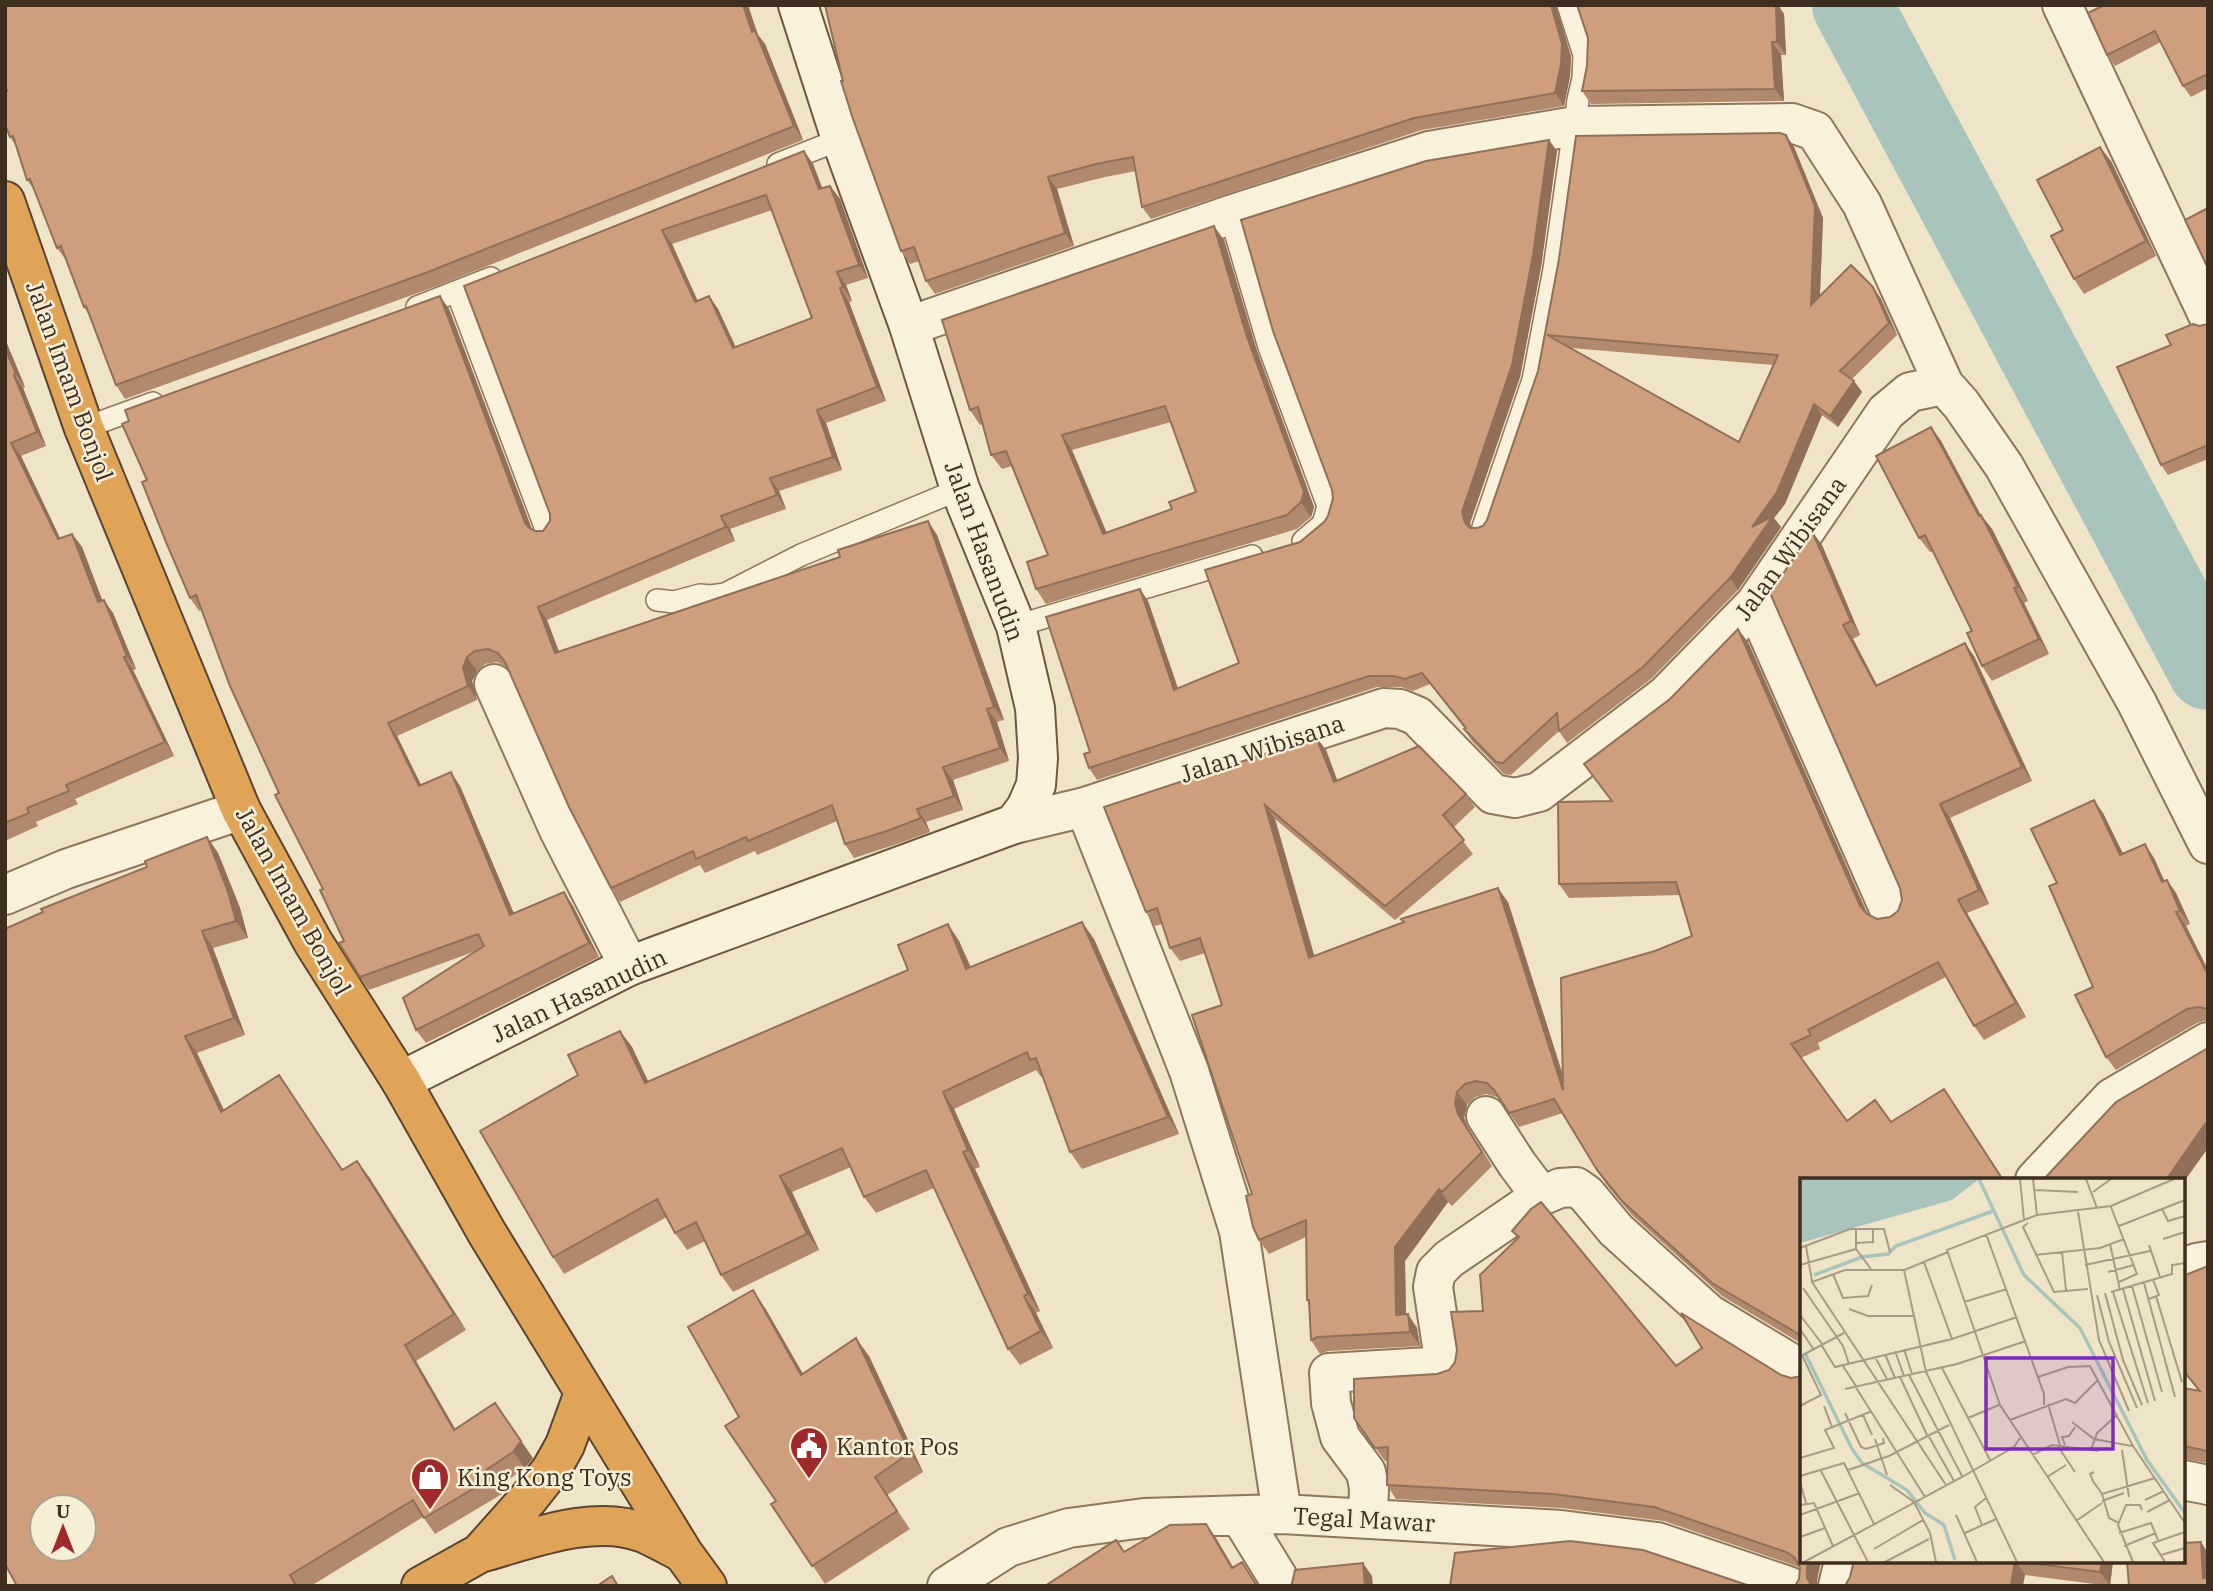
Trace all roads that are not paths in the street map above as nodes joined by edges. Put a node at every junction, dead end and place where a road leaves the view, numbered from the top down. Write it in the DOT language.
graph roads {
  1 [pos="798,5"];
  2 [pos="1568,5"];
  3 [pos="2063,5"];
  4 [pos="1574,126"];
  5 [pos="841,139"];
  6 [pos="764,170"];
  7 [pos="5,201"];
  8 [pos="1230,215"];
  9 [pos="508,271"];
  10 [pos="457,292"];
  11 [pos="404,312"];
  12 [pos="2208,315"];
  13 [pos="909,327"];
  14 [pos="1944,385"];
  15 [pos="173,395"];
  16 [pos="84,428"];
  17 [pos="960,489"];
  18 [pos="1483,527"];
  19 [pos="547,533"];
  20 [pos="657,600"];
  21 [pos="1755,604"];
  22 [pos="1016,626"];
  23 [pos="494,684"];
  24 [pos="1085,807"];
  25 [pos="241,810"];
  26 [pos="1014,824"];
  27 [pos="2208,844"];
  28 [pos="5,895"];
  29 [pos="1890,911"];
  30 [pos="629,966"];
  31 [pos="2208,1042"];
  32 [pos="401,1082"];
  33 [pos="1486,1116"];
  34 [pos="2037,1178"];
  35 [pos="1541,1196"];
  36 [pos="2208,1261"];
  37 [pos="2185,1271"];
  38 [pos="1800,1369"];
  39 [pos="584,1393"];
  40 [pos="2185,1480"];
  41 [pos="2208,1485"];
  42 [pos="1282,1514"];
  43 [pos="1240,1516"];
  44 [pos="1368,1518"];
  45 [pos="480,1553"];
  46 [pos="683,1553"];
  47 [pos="1844,1563"];
  48 [pos="421,1586"];
  49 [pos="707,1586"];
  50 [pos="947,1586"];
  51 [pos="1283,1586"];
  52 [pos="1788,1586"];
  53 [pos="1838,1586"];
  1 -- 5 [label="street, Jalan Hasanudin"];
  2 -- 4 [label="lane"];
  3 -- 12 [label="street"];
  4 -- 8 [label="street"];
  4 -- 14 [label="street"];
  4 -- 18 [label="lane"];
  5 -- 6 [label="lane"];
  5 -- 13 [label="street, Jalan Hasanudin"];
  7 -- 16 [label="highway, Jalan Imam Bonjol"];
  8 -- 13 [label="street"];
  8 -- 22 [label="lane"];
  9 -- 10 [label="lane"];
  10 -- 11 [label="lane"];
  10 -- 19 [label="lane"];
  13 -- 17 [label="street, Jalan Hasanudin"];
  14 -- 21 [label="street, Jalan Wibisana"];
  14 -- 27 [label="street"];
  15 -- 16 [label="lane"];
  16 -- 25 [label="highway, Jalan Imam Bonjol"];
  17 -- 20 [label="lane"];
  17 -- 22 [label="street, Jalan Hasanudin"];
  21 -- 24 [label="street, Jalan Wibisana"];
  21 -- 29 [label="street"];
  22 -- 26 [label="street, Jalan Hasanudin"];
  23 -- 30 [label="street"];
  24 -- 26 [label="street, Jalan Wibisana"];
  24 -- 42 [label="street"];
  25 -- 28 [label="street"];
  25 -- 32 [label="highway, Jalan Imam Bonjol"];
  26 -- 30 [label="street, Jalan Hasanudin"];
  30 -- 32 [label="street, Jalan Hasanudin"];
  31 -- 34 [label="street"];
  32 -- 39 [label="highway, Jalan Imam Bonjol"];
  33 -- 35 [label="street"];
  35 -- 38 [label="street"];
  35 -- 44 [label="street"];
  36 -- 37 [label="street"];
  39 -- 45 [label="highway"];
  39 -- 46 [label="highway, Jalan Imam Bonjol"];
  40 -- 41 [label="street"];
  42 -- 43 [label="street, Tegal Mawar"];
  42 -- 44 [label="street, Tegal Mawar"];
  43 -- 50 [label="street, Tegal Mawar"];
  43 -- 51 [label="street"];
  44 -- 52 [label="street, Tegal Mawar"];
  45 -- 46 [label="highway"];
  45 -- 48 [label="highway"];
  46 -- 49 [label="highway, Jalan Imam Bonjol"];
  47 -- 53 [label="street"];
}
